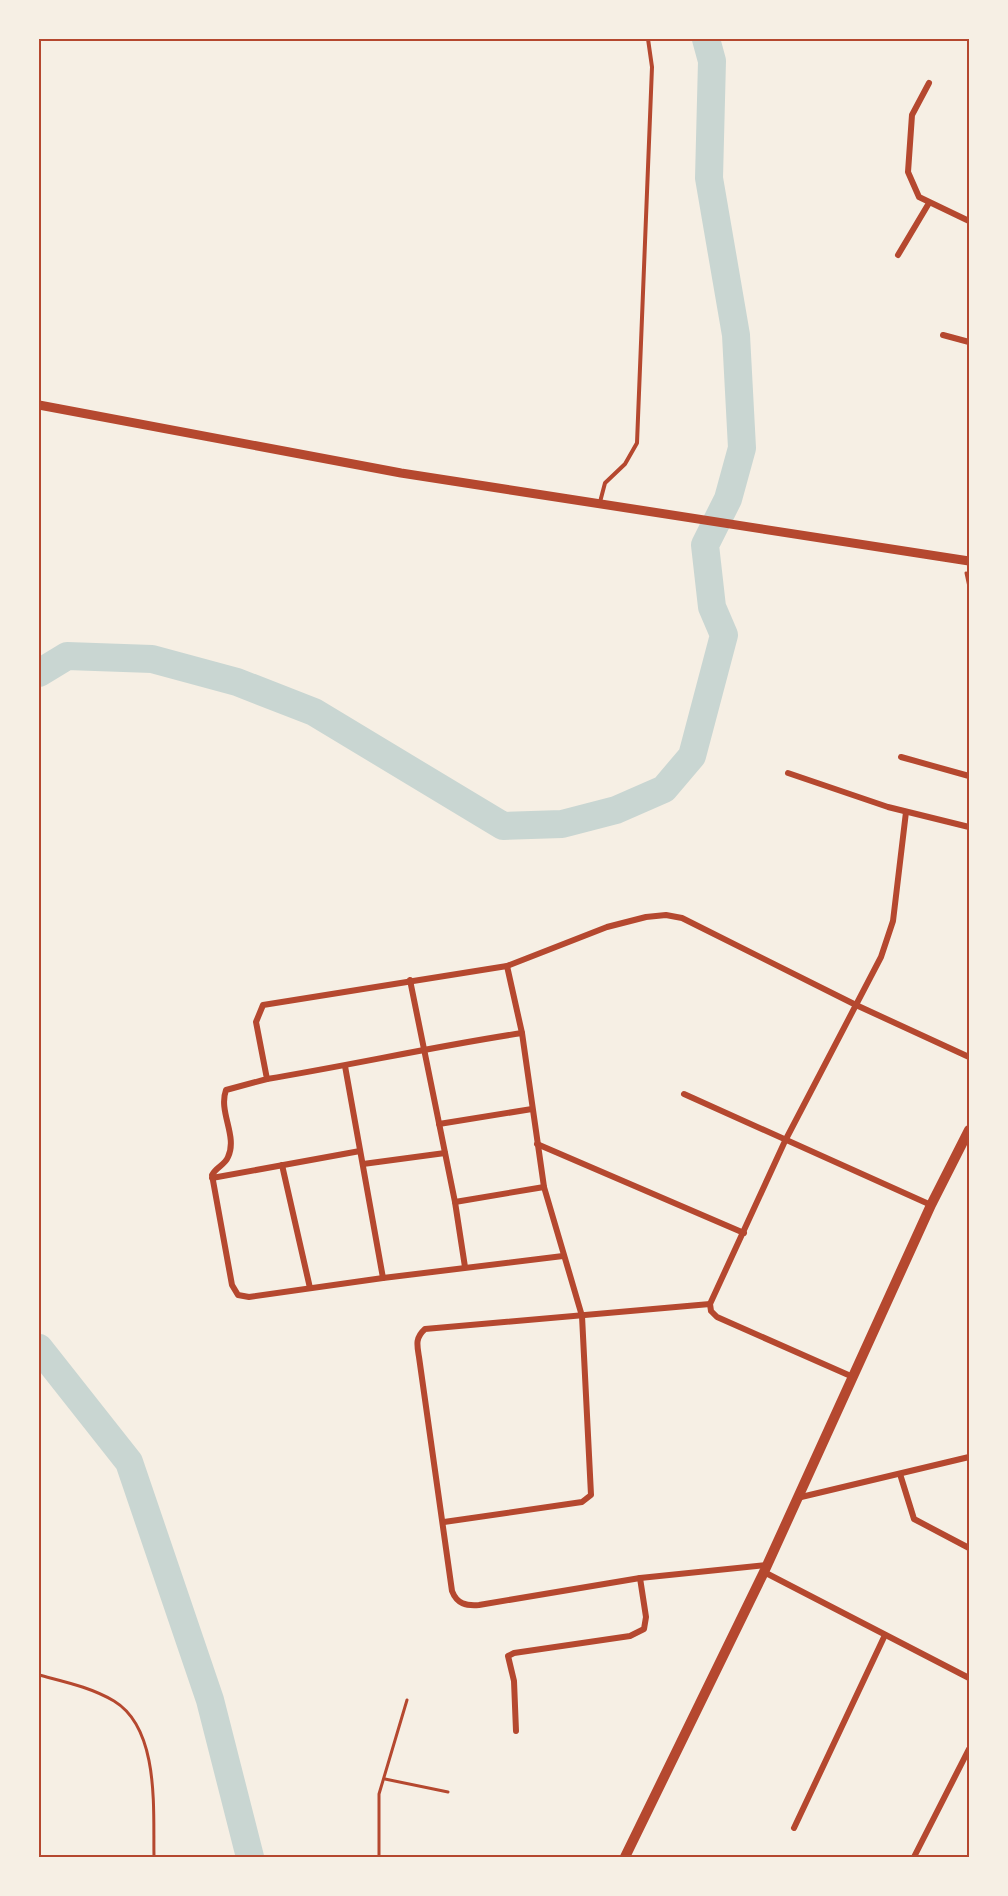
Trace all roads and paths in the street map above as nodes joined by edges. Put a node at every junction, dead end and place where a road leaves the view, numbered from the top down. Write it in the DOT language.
graph roads {
  1 [pos="648,39"];
  2 [pos="929,83"];
  3 [pos="929,203"];
  4 [pos="969,222"];
  5 [pos="898,255"];
  6 [pos="943,335"];
  7 [pos="969,342"];
  8 [pos="39,405"];
  9 [pos="600,503"];
  10 [pos="969,561"];
  11 [pos="901,757"];
  12 [pos="788,773"];
  13 [pos="969,776"];
  14 [pos="906,812"];
  15 [pos="969,827"];
  16 [pos="507,966"];
  17 [pos="410,981"];
  18 [pos="856,1005"];
  19 [pos="522,1033"];
  20 [pos="425,1048"];
  21 [pos="969,1057"];
  22 [pos="345,1066"];
  23 [pos="267,1079"];
  24 [pos="684,1094"];
  25 [pos="532,1109"];
  26 [pos="439,1124"];
  27 [pos="967,1138"];
  28 [pos="785,1141"];
  29 [pos="537,1144"];
  30 [pos="360,1151"];
  31 [pos="445,1153"];
  32 [pos="363,1164"];
  33 [pos="282,1165"];
  34 [pos="212,1178"];
  35 [pos="543,1187"];
  36 [pos="455,1202"];
  37 [pos="931,1205"];
  38 [pos="744,1233"];
  39 [pos="563,1256"];
  40 [pos="465,1267"];
  41 [pos="383,1278"];
  42 [pos="309,1288"];
  43 [pos="710,1304"];
  44 [pos="582,1316"];
  45 [pos="852,1377"];
  46 [pos="969,1457"];
  47 [pos="900,1474"];
  48 [pos="797,1498"];
  49 [pos="444,1522"];
  50 [pos="969,1548"];
  51 [pos="766,1569"];
  52 [pos="640,1578"];
  53 [pos="885,1635"];
  54 [pos="39,1675"];
  55 [pos="969,1678"];
  56 [pos="407,1700"];
  57 [pos="516,1731"];
  58 [pos="969,1749"];
  59 [pos="386,1779"];
  60 [pos="448,1792"];
  61 [pos="794,1828"];
  62 [pos="154,1857"];
  63 [pos="379,1857"];
  64 [pos="625,1857"];
  65 [pos="915,1857"];
  1 -- 9 [label="lane"];
  2 -- 3 [label="street"];
  3 -- 4 [label="street"];
  3 -- 5 [label="street"];
  6 -- 7 [label="street"];
  8 -- 9 [label="street"];
  9 -- 10 [label="street"];
  11 -- 13 [label="street"];
  12 -- 14 [label="street"];
  14 -- 15 [label="street"];
  14 -- 18 [label="street"];
  16 -- 17 [label="street"];
  16 -- 18 [label="street"];
  16 -- 19 [label="street"];
  17 -- 20 [label="street"];
  17 -- 23 [label="street"];
  18 -- 21 [label="street"];
  18 -- 28 [label="street"];
  19 -- 20 [label="street"];
  19 -- 25 [label="street"];
  20 -- 22 [label="street"];
  20 -- 26 [label="street"];
  22 -- 23 [label="street"];
  22 -- 30 [label="street"];
  23 -- 34 [label="street"];
  24 -- 28 [label="street"];
  25 -- 26 [label="street"];
  25 -- 29 [label="street"];
  26 -- 31 [label="street"];
  27 -- 37 [label="main road"];
  28 -- 37 [label="street"];
  28 -- 38 [label="street"];
  29 -- 35 [label="street"];
  29 -- 38 [label="street"];
  30 -- 32 [label="street"];
  30 -- 33 [label="street"];
  31 -- 32 [label="street"];
  31 -- 36 [label="street"];
  32 -- 41 [label="street"];
  33 -- 34 [label="street"];
  33 -- 42 [label="street"];
  34 -- 42 [label="street"];
  35 -- 36 [label="street"];
  35 -- 39 [label="street"];
  36 -- 40 [label="street"];
  37 -- 45 [label="main road"];
  38 -- 43 [label="street"];
  39 -- 40 [label="street"];
  39 -- 44 [label="street"];
  40 -- 41 [label="street"];
  41 -- 42 [label="street"];
  43 -- 44 [label="street"];
  43 -- 45 [label="street"];
  44 -- 49 [label="street"];
  44 -- 49 [label="street"];
  45 -- 48 [label="main road"];
  46 -- 47 [label="street"];
  47 -- 48 [label="street"];
  47 -- 50 [label="street"];
  48 -- 51 [label="main road"];
  49 -- 52 [label="street"];
  51 -- 52 [label="street"];
  51 -- 53 [label="street"];
  51 -- 64 [label="main road"];
  52 -- 57 [label="street"];
  53 -- 55 [label="street"];
  53 -- 61 [label="street"];
  54 -- 62 [label="path"];
  56 -- 59 [label="path"];
  58 -- 65 [label="street"];
  59 -- 60 [label="path"];
  59 -- 63 [label="path"];
}
